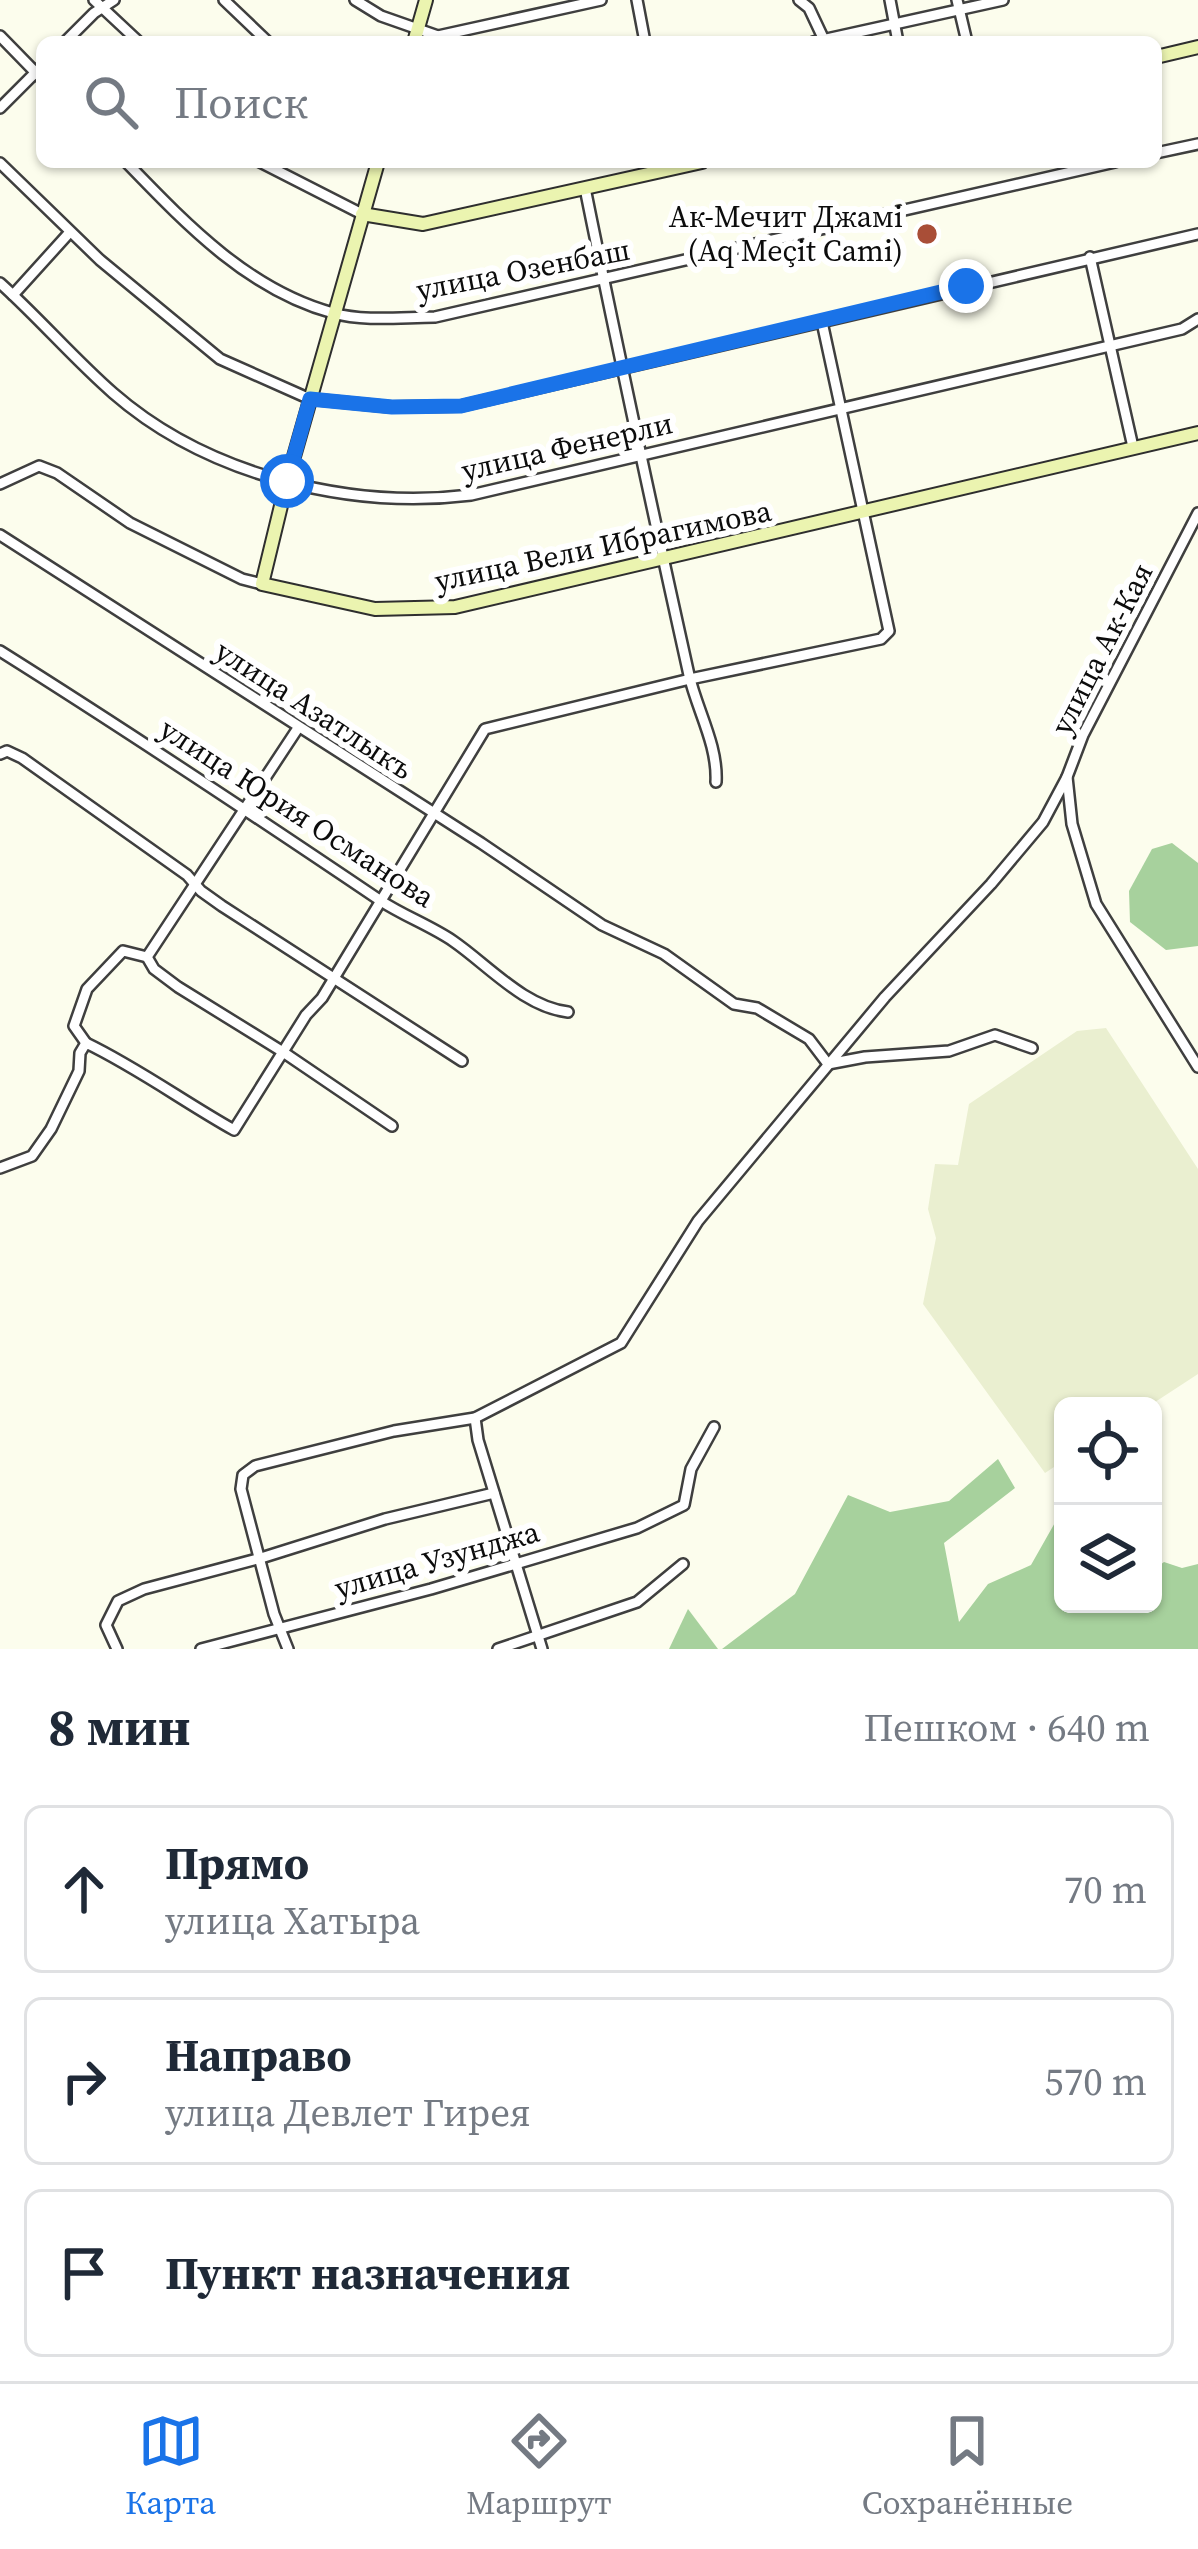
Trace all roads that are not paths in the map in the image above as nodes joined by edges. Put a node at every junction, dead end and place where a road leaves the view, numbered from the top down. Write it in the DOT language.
graph roads {
  1 [pos="94,0"];
  2 [pos="114,0"];
  3 [pos="224,0"];
  4 [pos="355,0"];
  5 [pos="426,0"];
  6 [pos="602,0"];
  7 [pos="637,0"];
  8 [pos="800,0"];
  9 [pos="890,0"];
  10 [pos="1004,0"];
  11 [pos="957,4"];
  12 [pos="103,9"];
  13 [pos="896,26"];
  14 [pos="0,36"];
  15 [pos="72,36"];
  16 [pos="132,36"];
  17 [pos="262,36"];
  18 [pos="413,36"];
  19 [pos="415,36"];
  20 [pos="438,36"];
  21 [pos="644,36"];
  22 [pos="819,36"];
  23 [pos="846,36"];
  24 [pos="897,36"];
  25 [pos="965,36"];
  26 [pos="1198,47"];
  27 [pos="1162,56"];
  28 [pos="36,69"];
  29 [pos="36,76"];
  30 [pos="0,108"];
  31 [pos="1198,144"];
  32 [pos="1162,152"];
  33 [pos="0,163"];
  34 [pos="132,168"];
  35 [pos="272,168"];
  36 [pos="376,168"];
  37 [pos="662,168"];
  38 [pos="1089,168"];
  39 [pos="585,188"];
  40 [pos="362,214"];
  41 [pos="70,232"];
  42 [pos="1198,234"];
  43 [pos="1090,257"];
  44 [pos="602,280"];
  45 [pos="0,283"];
  46 [pos="13,295"];
  47 [pos="335,314"];
  48 [pos="1198,319"];
  49 [pos="822,322"];
  50 [pos="1112,344"];
  51 [pos="620,368"];
  52 [pos="310,399"];
  53 [pos="842,410"];
  54 [pos="1198,433"];
  55 [pos="1133,447"];
  56 [pos="644,454"];
  57 [pos="287,481"];
  58 [pos="0,484"];
  59 [pos="866,514"];
  60 [pos="1198,514"];
  61 [pos="0,536"];
  62 [pos="666,560"];
  63 [pos="262,584"];
  64 [pos="0,651"];
  65 [pos="690,679"];
  66 [pos="298,728"];
  67 [pos="0,754"];
  68 [pos="1067,777"];
  69 [pos="716,782"];
  70 [pos="245,810"];
  71 [pos="434,815"];
  72 [pos="196,884"];
  73 [pos="381,901"];
  74 [pos="147,956"];
  75 [pos="333,978"];
  76 [pos="568,1012"];
  77 [pos="86,1043"];
  78 [pos="1032,1048"];
  79 [pos="283,1052"];
  80 [pos="462,1061"];
  81 [pos="828,1064"];
  82 [pos="1198,1066"];
  83 [pos="392,1126"];
  84 [pos="0,1168"];
  85 [pos="475,1418"];
  86 [pos="714,1427"];
  87 [pos="494,1493"];
  88 [pos="261,1558"];
  89 [pos="516,1561"];
  90 [pos="683,1564"];
  91 [pos="282,1630"];
  92 [pos="538,1634"];
  93 [pos="117,1649"];
  94 [pos="200,1649"];
  95 [pos="288,1649"];
  96 [pos="498,1649"];
  97 [pos="542,1649"];
  1 -- 12 [label="street"];
  2 -- 12 [label="street"];
  3 -- 17 [label="street"];
  4 -- 18 [label="street"];
  5 -- 19 [label="street"];
  6 -- 20 [label="street"];
  7 -- 21 [label="street"];
  8 -- 22 [label="street"];
  9 -- 13 [label="street"];
  10 -- 11 [label="street"];
  11 -- 13 [label="street"];
  11 -- 25 [label="street"];
  12 -- 15 [label="street"];
  12 -- 16 [label="street"];
  13 -- 23 [label="street"];
  13 -- 24 [label="street"];
  14 -- 28 [label="street"];
  26 -- 27 [label="street"];
  29 -- 30 [label="street"];
  31 -- 32 [label="street"];
  33 -- 41 [label="street"];
  34 -- 47 [label="street, улица Озенбаш"];
  35 -- 40 [label="street"];
  36 -- 40 [label="street"];
  37 -- 39 [label="street"];
  38 -- 44 [label="street, улица Озенбаш"];
  39 -- 40 [label="street"];
  39 -- 44 [label="street"];
  40 -- 47 [label="street"];
  41 -- 46 [label="street"];
  41 -- 52 [label="street"];
  42 -- 43 [label="street"];
  43 -- 49 [label="street"];
  43 -- 50 [label="street"];
  44 -- 47 [label="street, улица Озенбаш"];
  44 -- 51 [label="street"];
  45 -- 46 [label="street, улица Фенерли"];
  46 -- 57 [label="street, улица Фенерли"];
  47 -- 52 [label="street"];
  48 -- 50 [label="street, улица Фенерли"];
  49 -- 51 [label="street"];
  49 -- 53 [label="street"];
  50 -- 53 [label="street, улица Фенерли"];
  50 -- 55 [label="street"];
  51 -- 52 [label="street"];
  51 -- 56 [label="street"];
  52 -- 57 [label="street"];
  53 -- 56 [label="street, улица Фенерли"];
  53 -- 59 [label="street"];
  54 -- 55 [label="street, улица Вели Ибрагимова"];
  55 -- 59 [label="street, улица Вели Ибрагимова"];
  56 -- 57 [label="street, улица Фенерли"];
  56 -- 62 [label="street"];
  57 -- 63 [label="street"];
  58 -- 63 [label="street, улица Вели Ибрагимова"];
  59 -- 62 [label="street, улица Вели Ибрагимова"];
  59 -- 65 [label="street"];
  60 -- 68 [label="street, улица Ак-Кая"];
  61 -- 66 [label="street, улица Азатлыкъ"];
  62 -- 63 [label="street, улица Вели Ибрагимова"];
  62 -- 65 [label="street"];
  64 -- 70 [label="street, улица Юрия Османова"];
  65 -- 69 [label="street"];
  65 -- 71 [label="street"];
  66 -- 70 [label="street"];
  66 -- 71 [label="street, улица Азатлыкъ"];
  67 -- 72 [label="street"];
  68 -- 81 [label="street"];
  68 -- 82 [label="street, улица Ак-Кая"];
  70 -- 72 [label="street"];
  70 -- 73 [label="street, улица Юрия Османова"];
  71 -- 73 [label="street"];
  71 -- 81 [label="street, улица Азатлыкъ"];
  72 -- 74 [label="street"];
  72 -- 75 [label="street"];
  73 -- 75 [label="street"];
  73 -- 76 [label="street, улица Юрия Османова"];
  74 -- 77 [label="street"];
  74 -- 79 [label="street"];
  75 -- 79 [label="street"];
  75 -- 80 [label="street"];
  77 -- 79 [label="street"];
  77 -- 84 [label="street"];
  78 -- 81 [label="street"];
  79 -- 83 [label="street"];
  81 -- 85 [label="street"];
  85 -- 87 [label="street"];
  85 -- 88 [label="street"];
  86 -- 89 [label="street, улица Узунджа"];
  87 -- 88 [label="street"];
  87 -- 89 [label="street"];
  88 -- 91 [label="street"];
  88 -- 93 [label="street"];
  89 -- 91 [label="street, улица Узунджа"];
  89 -- 92 [label="street"];
  90 -- 92 [label="street"];
  91 -- 94 [label="street, улица Узунджа"];
  91 -- 95 [label="street"];
  92 -- 96 [label="street"];
  92 -- 97 [label="street"];
}
